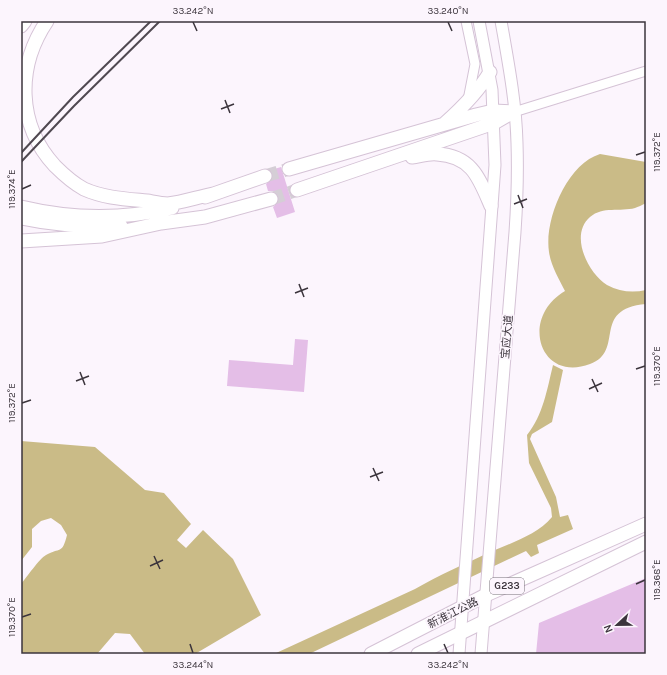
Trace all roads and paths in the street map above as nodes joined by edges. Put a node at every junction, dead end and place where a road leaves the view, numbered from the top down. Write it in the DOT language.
graph roads {
  1 [pos="25,21"];
  2 [pos="47,21"];
  3 [pos="466,21"];
  4 [pos="479,21"];
  5 [pos="500,21"];
  6 [pos="21,26"];
  7 [pos="646,71"];
  8 [pos="490,72"];
  9 [pos="468,101"];
  10 [pos="514,112"];
  11 [pos="493,117"];
  12 [pos="443,124"];
  13 [pos="386,160"];
  14 [pos="289,169"];
  15 [pos="265,176"];
  16 [pos="297,190"];
  17 [pos="213,194"];
  18 [pos="271,199"];
  19 [pos="491,206"];
  20 [pos="21,207"];
  21 [pos="21,218"];
  22 [pos="161,224"];
  23 [pos="21,241"];
  24 [pos="646,524"];
  25 [pos="646,542"];
  26 [pos="486,596"];
  27 [pos="463,609"];
  28 [pos="483,622"];
  29 [pos="460,634"];
  30 [pos="371,654"];
  31 [pos="418,654"];
  32 [pos="459,654"];
  33 [pos="481,654"];
  1 -- 6 [label="highway"];
  2 -- 17 [label="highway"];
  3 -- 9 [label="street"];
  4 -- 8 [label="main road"];
  5 -- 10 [label="main road, 宝应大道"];
  7 -- 10 [label="street"];
  8 -- 9 [label="highway"];
  8 -- 11 [label="main road"];
  9 -- 12 [label="highway"];
  10 -- 11 [label="highway"];
  10 -- 26 [label="main road, 宝应大道"];
  11 -- 12 [label="highway"];
  11 -- 13 [label="highway"];
  11 -- 19 [label="main road"];
  12 -- 14 [label="highway"];
  13 -- 16 [label="highway"];
  13 -- 19 [label="highway"];
  15 -- 17 [label="highway"];
  17 -- 20 [label="highway"];
  18 -- 22 [label="highway"];
  19 -- 27 [label="main road"];
  21 -- 22 [label="highway"];
  22 -- 23 [label="highway"];
  24 -- 26 [label="highway, 新淮江公路 / G233"];
  25 -- 28 [label="highway, 新淮江公路 / G233"];
  26 -- 27 [label="highway, 新淮江公路 / G233"];
  26 -- 28 [label="main road, 宝应大道"];
  27 -- 29 [label="main road"];
  27 -- 30 [label="highway, 新淮江公路 / G233"];
  28 -- 29 [label="highway, 新淮江公路 / G233"];
  28 -- 33 [label="main road, 宝应大道"];
  29 -- 31 [label="highway, 新淮江公路 / G233"];
  29 -- 32 [label="main road"];
}
